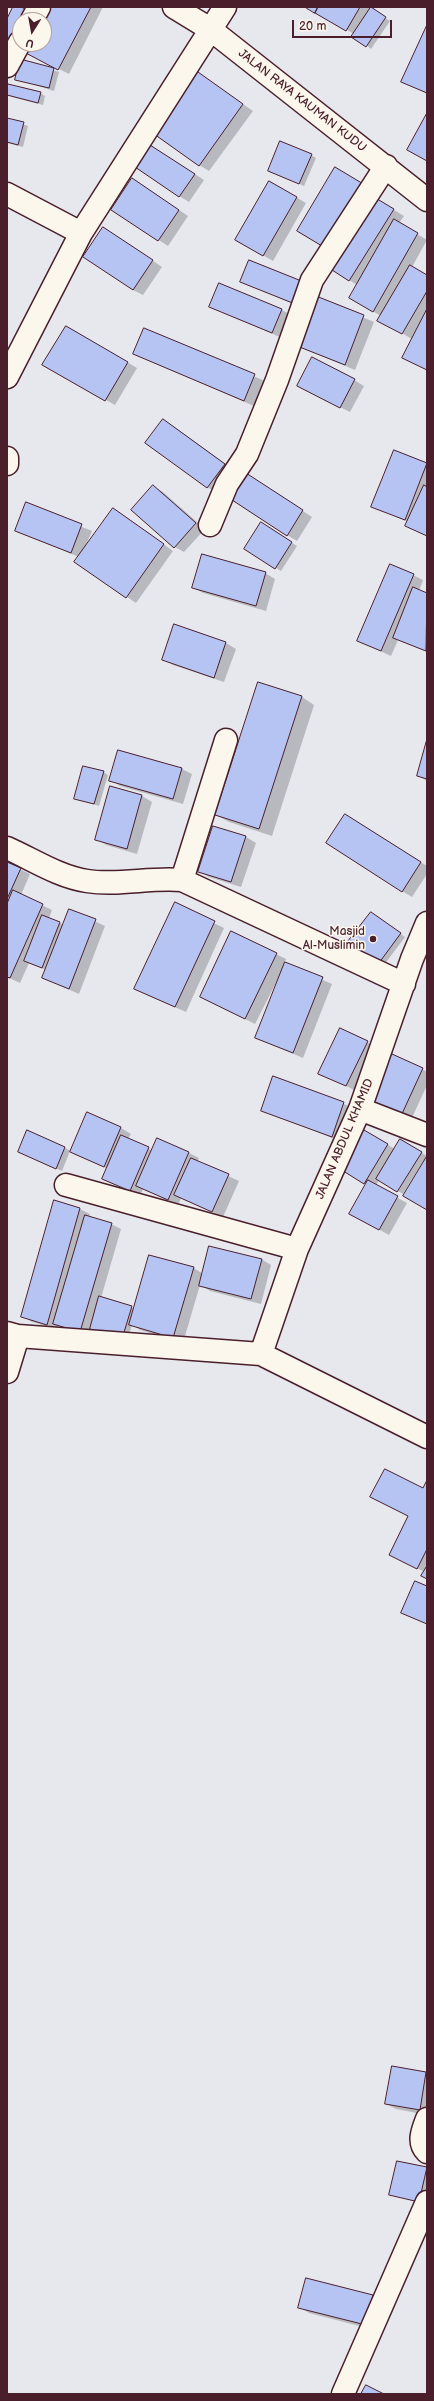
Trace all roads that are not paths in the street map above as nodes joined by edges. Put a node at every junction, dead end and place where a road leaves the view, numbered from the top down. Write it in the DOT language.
graph roads {
  1 [pos="174,7"];
  2 [pos="225,7"];
  3 [pos="210,29"];
  4 [pos="15,52"];
  5 [pos="7,66"];
  6 [pos="386,166"];
  7 [pos="7,194"];
  8 [pos="427,200"];
  9 [pos="81,233"];
  10 [pos="7,377"];
  11 [pos="7,458"];
  12 [pos="7,464"];
  13 [pos="210,525"];
  14 [pos="226,740"];
  15 [pos="7,848"];
  16 [pos="182,880"];
  17 [pos="427,923"];
  18 [pos="419,962"];
  19 [pos="404,984"];
  20 [pos="360,1109"];
  21 [pos="427,1135"];
  22 [pos="66,1185"];
  23 [pos="297,1249"];
  24 [pos="13,1335"];
  25 [pos="261,1354"];
  26 [pos="7,1372"];
  27 [pos="427,1437"];
  28 [pos="427,2119"];
  29 [pos="427,2152"];
  30 [pos="427,2202"];
  31 [pos="343,2394"];
  1 -- 3 [label="street, JALAN RAYA KAUMAN KUDU"];
  2 -- 3 [label="street"];
  3 -- 6 [label="street, JALAN RAYA KAUMAN KUDU"];
  3 -- 9 [label="street"];
  4 -- 5 [label="street"];
  6 -- 8 [label="street, JALAN RAYA KAUMAN KUDU"];
  6 -- 13 [label="street"];
  7 -- 9 [label="street"];
  9 -- 10 [label="street"];
  11 -- 12 [label="street"];
  14 -- 16 [label="street"];
  15 -- 16 [label="street"];
  16 -- 19 [label="street"];
  17 -- 18 [label="street, JALAN ABDUL KHAMID"];
  18 -- 19 [label="street, JALAN ABDUL KHAMID"];
  19 -- 20 [label="street, JALAN ABDUL KHAMID"];
  20 -- 21 [label="street"];
  20 -- 23 [label="street, JALAN ABDUL KHAMID"];
  22 -- 23 [label="street"];
  23 -- 25 [label="street, JALAN ABDUL KHAMID"];
  24 -- 25 [label="street"];
  24 -- 26 [label="street"];
  25 -- 27 [label="street"];
  28 -- 29 [label="street"];
  30 -- 31 [label="street"];
}
